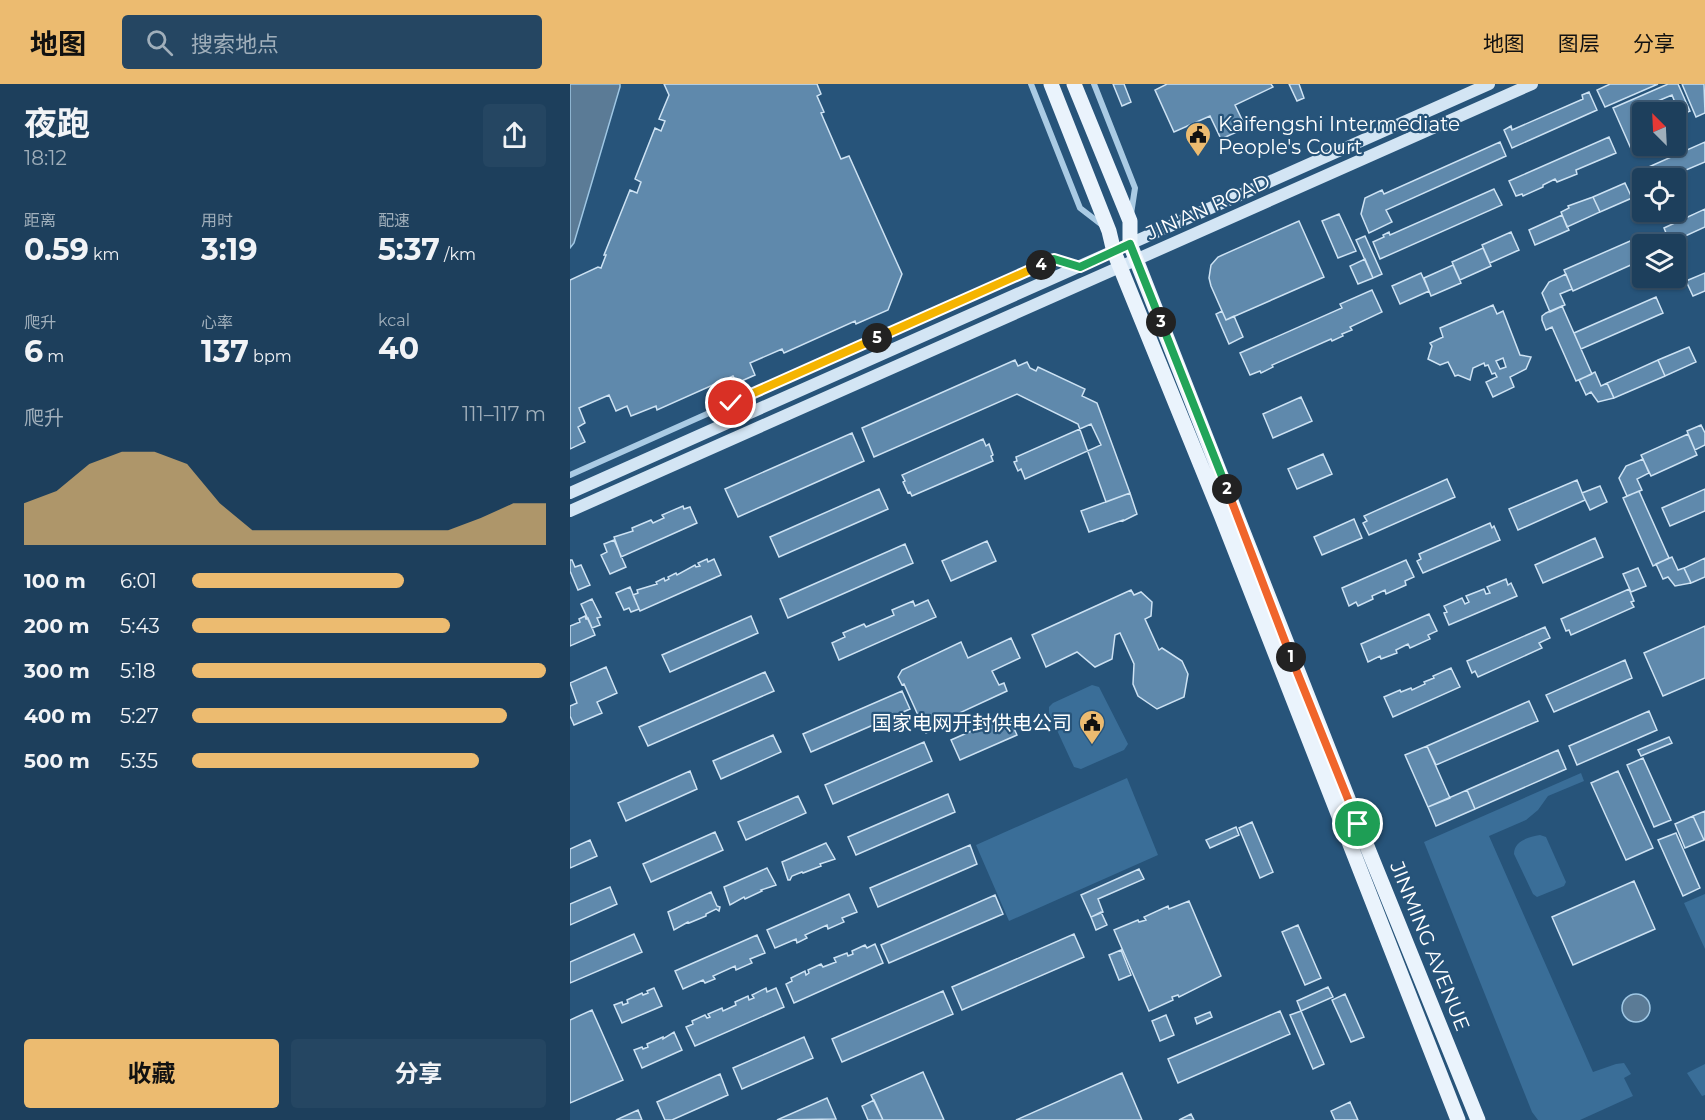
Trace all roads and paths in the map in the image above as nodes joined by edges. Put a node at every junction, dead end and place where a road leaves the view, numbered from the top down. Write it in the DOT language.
graph roads {
  1 [pos="1031,84"];
  2 [pos="1051,84"];
  3 [pos="1074,84"];
  4 [pos="1094,84"];
  5 [pos="1489,84"];
  6 [pos="1532,84"];
  7 [pos="1130,221"];
  8 [pos="1109,231"];
  9 [pos="1130,244"];
  10 [pos="1114,252"];
  11 [pos="1137,260"];
  12 [pos="1080,267"];
  13 [pos="1121,268"];
  14 [pos="570,475"];
  15 [pos="570,493"];
  16 [pos="570,512"];
  17 [pos="1458,1120"];
  18 [pos="1478,1120"];
  1 -- 8 [label="street"];
  2 -- 8 [label="main road, JINMING AVENUE"];
  3 -- 7 [label="main road, JINMING AVENUE"];
  4 -- 7 [label="street"];
  5 -- 9 [label="main road, JIN'AN ROAD"];
  6 -- 11 [label="main road, JIN'AN ROAD"];
  7 -- 9 [label="main road, JINMING AVENUE"];
  8 -- 10 [label="main road, JINMING AVENUE"];
  9 -- 10 [label="main road, JIN'AN ROAD"];
  9 -- 11 [label="main road, JINMING AVENUE"];
  10 -- 12 [label="main road, JIN'AN ROAD"];
  10 -- 13 [label="main road, JINMING AVENUE"];
  11 -- 13 [label="main road, JIN'AN ROAD"];
  11 -- 18 [label="main road, JINMING AVENUE"];
  12 -- 14 [label="street"];
  12 -- 15 [label="main road, JIN'AN ROAD"];
  13 -- 16 [label="main road, JIN'AN ROAD"];
  13 -- 17 [label="main road, JINMING AVENUE"];
}
